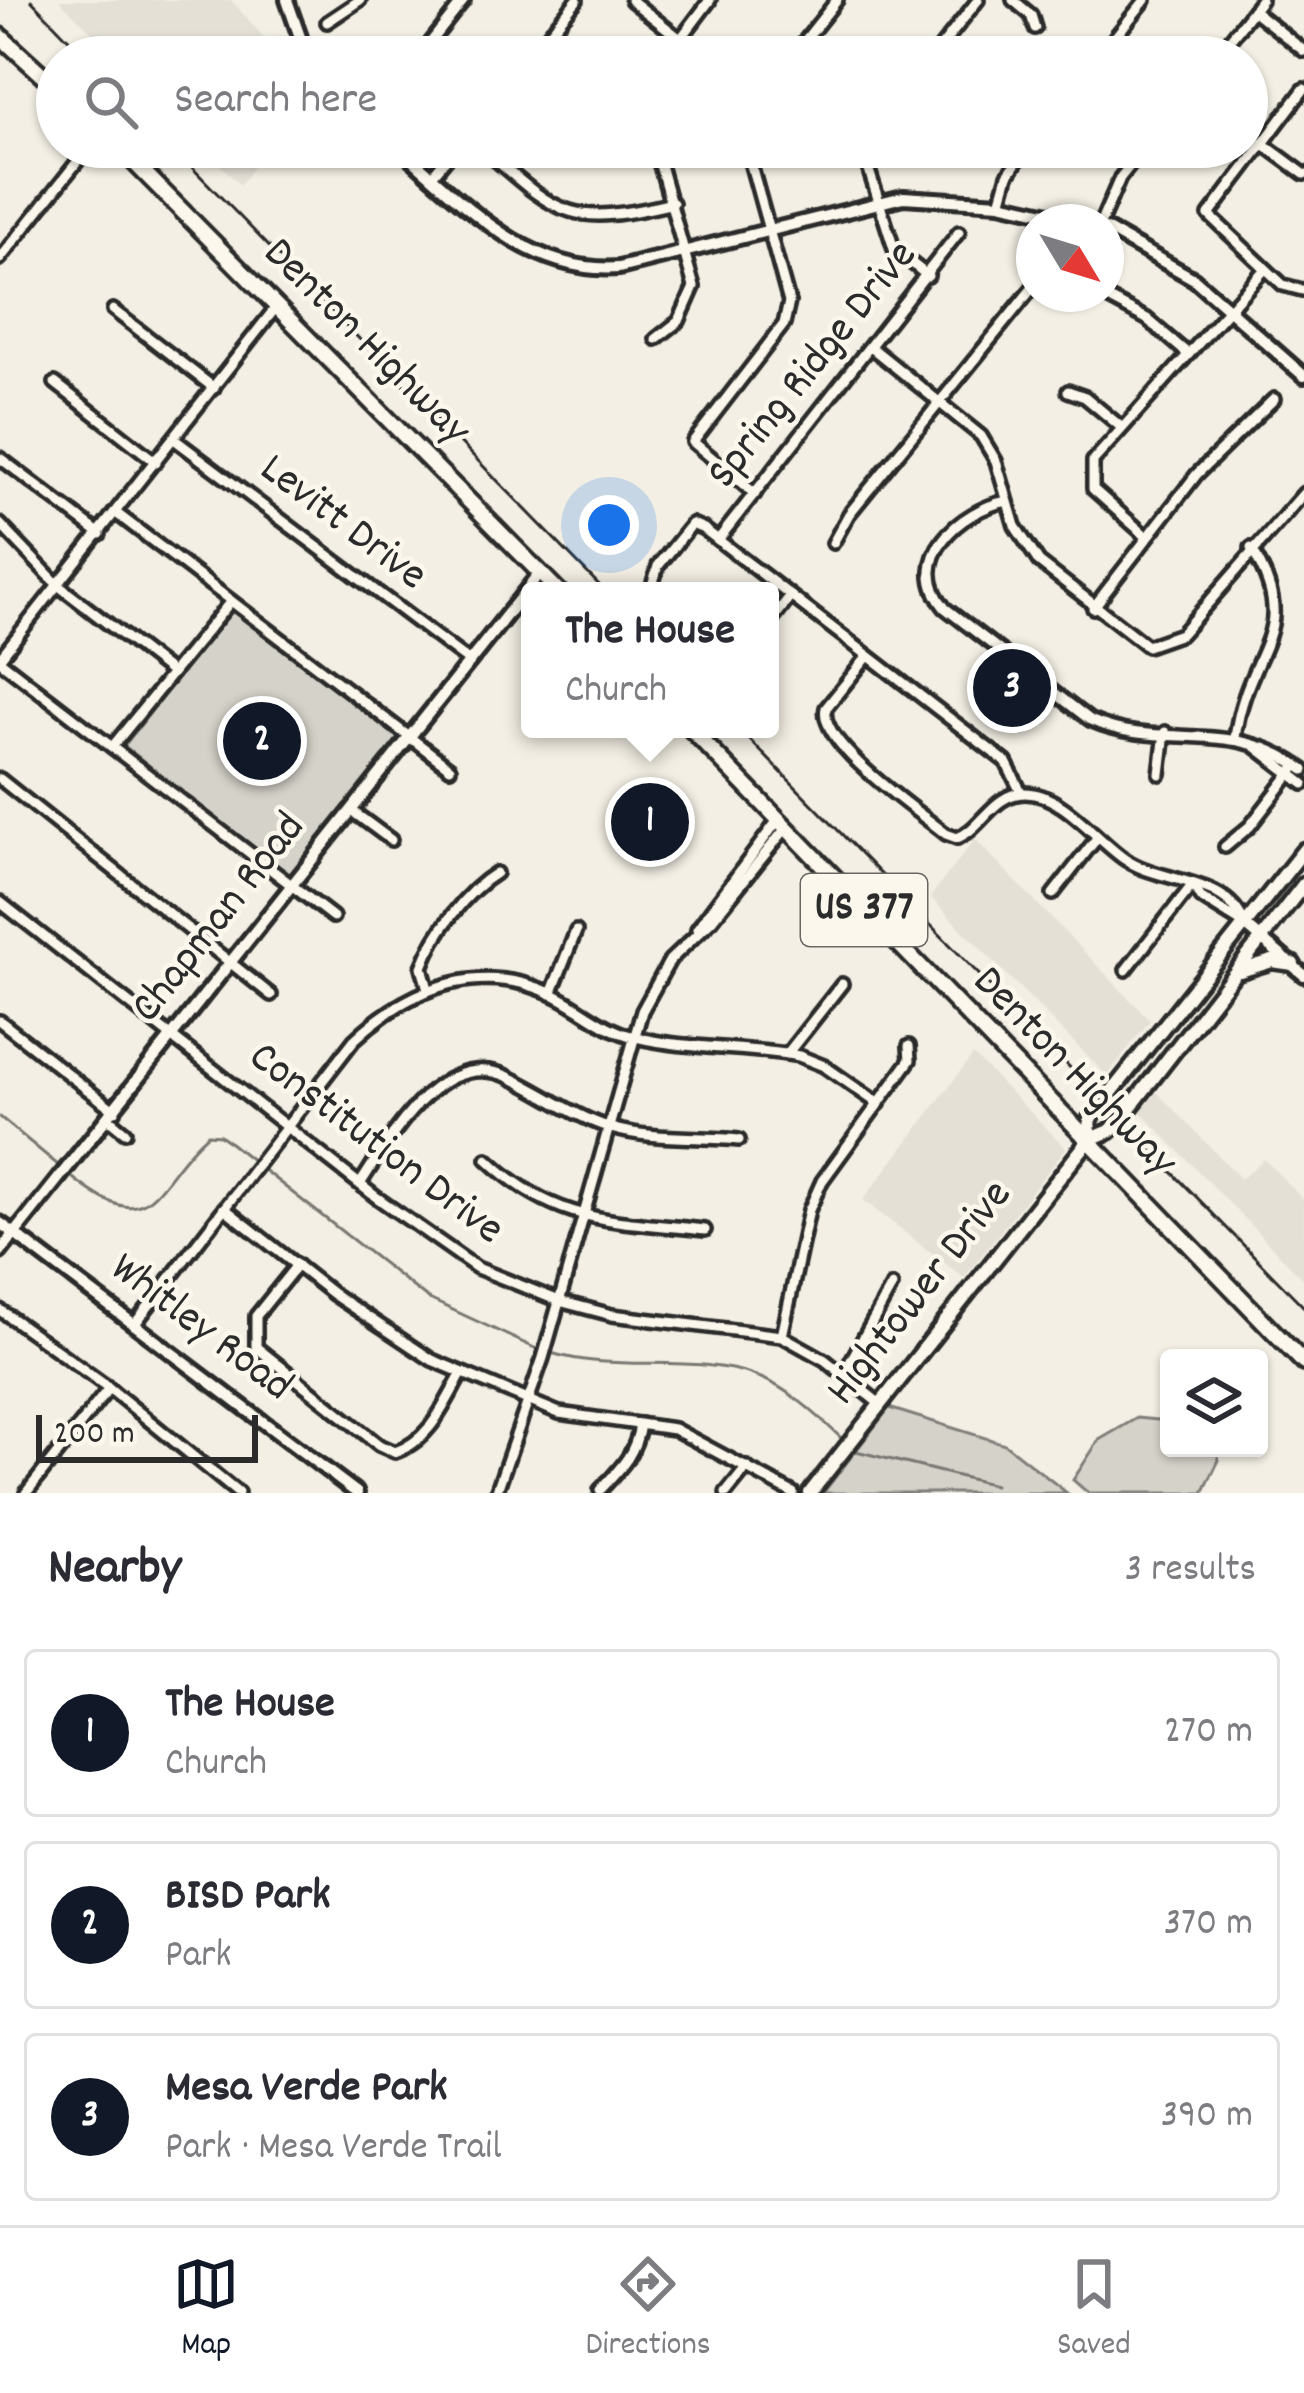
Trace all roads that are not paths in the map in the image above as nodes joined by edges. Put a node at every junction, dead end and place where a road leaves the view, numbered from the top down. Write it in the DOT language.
graph roads {
  1 [pos="287,0"];
  2 [pos="360,0"];
  3 [pos="464,0"];
  4 [pos="577,0"];
  5 [pos="631,0"];
  6 [pos="710,0"];
  7 [pos="837,0"];
  8 [pos="978,0"];
  9 [pos="1013,0"];
  10 [pos="1145,0"];
  11 [pos="1261,0"];
  12 [pos="1253,10"];
  13 [pos="327,22"];
  14 [pos="1035,28"];
  15 [pos="682,35"];
  16 [pos="300,36"];
  17 [pos="436,36"];
  18 [pos="547,36"];
  19 [pos="809,36"];
  20 [pos="949,36"];
  21 [pos="1117,36"];
  22 [pos="1233,36"];
  23 [pos="2,41"];
  24 [pos="1304,51"];
  25 [pos="36,70"];
  26 [pos="1304,89"];
  27 [pos="1268,134"];
  28 [pos="1268,147"];
  29 [pos="72,168"];
  30 [pos="140,168"];
  31 [pos="423,168"];
  32 [pos="439,168"];
  33 [pos="505,168"];
  34 [pos="662,168"];
  35 [pos="752,168"];
  36 [pos="872,168"];
  37 [pos="1013,168"];
  38 [pos="1128,168"];
  39 [pos="1243,168"];
  40 [pos="1304,174"];
  41 [pos="432,176"];
  42 [pos="880,202"];
  43 [pos="673,203"];
  44 [pos="1000,203"];
  45 [pos="1111,204"];
  46 [pos="1016,207"];
  47 [pos="768,231"];
  48 [pos="959,232"];
  49 [pos="1124,235"];
  50 [pos="688,250"];
  51 [pos="0,259"];
  52 [pos="1264,269"];
  53 [pos="928,277"];
  54 [pos="1302,290"];
  55 [pos="277,306"];
  56 [pos="1124,307"];
  57 [pos="1016,308"];
  58 [pos="1228,309"];
  59 [pos="113,310"];
  60 [pos="656,339"];
  61 [pos="872,348"];
  62 [pos="1189,354"];
  63 [pos="1304,376"];
  64 [pos="55,383"];
  65 [pos="214,388"];
  66 [pos="1068,392"];
  67 [pos="1274,399"];
  68 [pos="941,402"];
  69 [pos="1121,427"];
  70 [pos="174,439"];
  71 [pos="4,461"];
  72 [pos="156,462"];
  73 [pos="0,475"];
  74 [pos="1304,493"];
  75 [pos="755,494"];
  76 [pos="1007,501"];
  77 [pos="116,513"];
  78 [pos="0,524"];
  79 [pos="100,534"];
  80 [pos="1147,538"];
  81 [pos="718,540"];
  82 [pos="833,543"];
  83 [pos="1251,548"];
  84 [pos="1279,572"];
  85 [pos="540,573"];
  86 [pos="533,582"];
  87 [pos="549,582"];
  88 [pos="653,582"];
  89 [pos="773,582"];
  90 [pos="59,586"];
  91 [pos="779,587"];
  92 [pos="791,596"];
  93 [pos="521,597"];
  94 [pos="231,601"];
  95 [pos="1093,608"];
  96 [pos="779,611"];
  97 [pos="1287,637"];
  98 [pos="868,656"];
  99 [pos="0,660"];
  100 [pos="470,662"];
  101 [pos="172,674"];
  102 [pos="1166,732"];
  103 [pos="411,736"];
  104 [pos="700,738"];
  105 [pos="1241,739"];
  106 [pos="112,747"];
  107 [pos="451,768"];
  108 [pos="1297,770"];
  109 [pos="1160,774"];
  110 [pos="0,778"];
  111 [pos="1304,784"];
  112 [pos="1021,793"];
  113 [pos="352,811"];
  114 [pos="782,824"];
  115 [pos="1097,838"];
  116 [pos="391,840"];
  117 [pos="1225,847"];
  118 [pos="1304,850"];
  119 [pos="496,873"];
  120 [pos="1193,884"];
  121 [pos="1304,884"];
  122 [pos="292,887"];
  123 [pos="1053,894"];
  124 [pos="0,902"];
  125 [pos="333,917"];
  126 [pos="1245,925"];
  127 [pos="576,931"];
  128 [pos="1262,938"];
  129 [pos="232,962"];
  130 [pos="1293,964"];
  131 [pos="1126,970"];
  132 [pos="1234,974"];
  133 [pos="1304,975"];
  134 [pos="842,984"];
  135 [pos="428,989"];
  136 [pos="271,994"];
  137 [pos="551,994"];
  138 [pos="0,1021"];
  139 [pos="174,1035"];
  140 [pos="632,1037"];
  141 [pos="909,1046"];
  142 [pos="787,1054"];
  143 [pos="879,1104"];
  144 [pos="112,1115"];
  145 [pos="288,1127"];
  146 [pos="607,1127"];
  147 [pos="125,1132"];
  148 [pos="1089,1139"];
  149 [pos="739,1140"];
  150 [pos="487,1160"];
  151 [pos="360,1184"];
  152 [pos="224,1208"];
  153 [pos="582,1218"];
  154 [pos="0,1222"];
  155 [pos="705,1230"];
  156 [pos="17,1235"];
  157 [pos="0,1252"];
  158 [pos="297,1265"];
  159 [pos="892,1286"];
  160 [pos="559,1301"];
  161 [pos="0,1310"];
  162 [pos="134,1325"];
  163 [pos="782,1336"];
  164 [pos="1304,1363"];
  165 [pos="461,1375"];
  166 [pos="843,1375"];
  167 [pos="109,1388"];
  168 [pos="528,1403"];
  169 [pos="880,1404"];
  170 [pos="640,1424"];
  171 [pos="747,1467"];
  172 [pos="600,1490"];
  173 [pos="31,1492"];
  174 [pos="238,1493"];
  175 [pos="357,1493"];
  176 [pos="496,1493"];
  177 [pos="726,1493"];
  178 [pos="793,1493"];
  179 [pos="810,1493"];
  1 -- 16 [label="street"];
  2 -- 13 [label="street"];
  3 -- 17 [label="street"];
  4 -- 18 [label="street"];
  5 -- 15 [label="street"];
  6 -- 15 [label="street"];
  7 -- 19 [label="street"];
  8 -- 20 [label="street"];
  9 -- 14 [label="street"];
  10 -- 21 [label="street"];
  11 -- 12 [label="street"];
  12 -- 22 [label="street"];
  12 -- 24 [label="street"];
  23 -- 25 [label="main road"];
  26 -- 27 [label="street"];
  28 -- 40 [label="street"];
  29 -- 51 [label="street"];
  30 -- 55 [label="main road, Denton Highway"];
  31 -- 41 [label="street"];
  32 -- 41 [label="street"];
  33 -- 43 [label="street"];
  34 -- 43 [label="street"];
  35 -- 47 [label="street"];
  36 -- 42 [label="street"];
  37 -- 44 [label="street"];
  38 -- 45 [label="street"];
  39 -- 52 [label="street"];
  41 -- 50 [label="street"];
  42 -- 44 [label="street"];
  42 -- 47 [label="street"];
  42 -- 53 [label="street"];
  43 -- 50 [label="street"];
  44 -- 46 [label="street"];
  47 -- 50 [label="street"];
  47 -- 75 [label="street"];
  48 -- 53 [label="street, Spring Ridge Drive"];
  49 -- 58 [label="street"];
  50 -- 60 [label="street"];
  52 -- 54 [label="street"];
  52 -- 58 [label="street"];
  53 -- 61 [label="street, Spring Ridge Drive"];
  55 -- 65 [label="street"];
  55 -- 85 [label="main road, Denton Highway"];
  56 -- 62 [label="street"];
  57 -- 68 [label="street"];
  58 -- 62 [label="street"];
  58 -- 63 [label="street"];
  59 -- 65 [label="street"];
  61 -- 68 [label="street"];
  61 -- 75 [label="street, Spring Ridge Drive"];
  62 -- 69 [label="street"];
  64 -- 72 [label="street"];
  65 -- 70 [label="street"];
  66 -- 69 [label="street"];
  67 -- 80 [label="street"];
  68 -- 76 [label="street"];
  68 -- 82 [label="street"];
  69 -- 80 [label="street"];
  70 -- 72 [label="street"];
  70 -- 100 [label="street, Levitt Drive"];
  71 -- 73 [label="street"];
  71 -- 79 [label="street"];
  72 -- 77 [label="street"];
  74 -- 83 [label="street"];
  75 -- 81 [label="street, Spring Ridge Drive"];
  76 -- 95 [label="street"];
  76 -- 102 [label="street"];
  77 -- 79 [label="street"];
  77 -- 94 [label="street"];
  78 -- 90 [label="street"];
  79 -- 90 [label="street"];
  80 -- 95 [label="street"];
  81 -- 88 [label="street"];
  81 -- 89 [label="street"];
  83 -- 84 [label="street"];
  83 -- 95 [label="street"];
  85 -- 86 [label="street, Chapman Road"];
  85 -- 87 [label="main road, Denton Highway"];
  90 -- 99 [label="street"];
  90 -- 101 [label="street"];
  91 -- 92 [label="street"];
  92 -- 96 [label="street"];
  92 -- 98 [label="street"];
  93 -- 100 [label="street, Chapman Road"];
  94 -- 101 [label="street"];
  94 -- 103 [label="street"];
  97 -- 105 [label="street"];
  98 -- 112 [label="street"];
  98 -- 112 [label="street"];
  99 -- 106 [label="street"];
  100 -- 103 [label="street, Chapman Road"];
  101 -- 106 [label="street"];
  102 -- 105 [label="street"];
  102 -- 109 [label="street"];
  103 -- 107 [label="street"];
  103 -- 113 [label="street, Chapman Road"];
  104 -- 114 [label="main road, Denton Highway / US 377"];
  105 -- 108 [label="street"];
  106 -- 122 [label="street"];
  108 -- 111 [label="street"];
  108 -- 117 [label="street"];
  110 -- 129 [label="street"];
  112 -- 115 [label="street"];
  113 -- 116 [label="street"];
  113 -- 122 [label="street, Chapman Road"];
  114 -- 140 [label="street"];
  114 -- 148 [label="main road, Denton Highway / US 377"];
  115 -- 120 [label="street"];
  115 -- 123 [label="street"];
  118 -- 126 [label="main road"];
  119 -- 135 [label="street"];
  120 -- 126 [label="street"];
  120 -- 131 [label="street"];
  121 -- 128 [label="main road"];
  122 -- 125 [label="street"];
  122 -- 129 [label="street, Chapman Road"];
  124 -- 139 [label="street, Constitution Drive"];
  126 -- 128 [label="street"];
  126 -- 148 [label="main road"];
  127 -- 137 [label="street"];
  128 -- 130 [label="street"];
  128 -- 132 [label="main road"];
  129 -- 136 [label="street"];
  129 -- 139 [label="street, Chapman Road"];
  130 -- 132 [label="main road"];
  130 -- 133 [label="street"];
  132 -- 148 [label="main road"];
  134 -- 142 [label="street"];
  135 -- 137 [label="street"];
  135 -- 145 [label="street"];
  137 -- 140 [label="street"];
  138 -- 144 [label="street"];
  139 -- 144 [label="street, Chapman Road"];
  139 -- 145 [label="street, Constitution Drive"];
  140 -- 142 [label="street"];
  140 -- 146 [label="street"];
  141 -- 143 [label="street"];
  142 -- 143 [label="street"];
  143 -- 163 [label="street"];
  144 -- 147 [label="street"];
  144 -- 156 [label="street, Chapman Road"];
  145 -- 151 [label="street, Constitution Drive"];
  145 -- 152 [label="street"];
  146 -- 149 [label="street"];
  146 -- 151 [label="street"];
  146 -- 153 [label="street"];
  148 -- 164 [label="main road, Denton Highway / US 377"];
  148 -- 169 [label="main road, Hightower Drive"];
  150 -- 153 [label="street"];
  151 -- 160 [label="street, Constitution Drive"];
  152 -- 158 [label="street"];
  152 -- 162 [label="street"];
  153 -- 155 [label="street"];
  153 -- 160 [label="street"];
  154 -- 156 [label="street, Whitley Road"];
  156 -- 157 [label="street, Chapman Road"];
  156 -- 162 [label="street, Whitley Road"];
  158 -- 165 [label="street"];
  158 -- 165 [label="street"];
  159 -- 166 [label="street"];
  160 -- 163 [label="street, Constitution Drive"];
  160 -- 168 [label="street"];
  161 -- 167 [label="street"];
  162 -- 175 [label="street, Whitley Road"];
  163 -- 166 [label="street, Constitution Drive"];
  165 -- 168 [label="street"];
  166 -- 169 [label="street, Constitution Drive"];
  167 -- 173 [label="street"];
  167 -- 174 [label="street"];
  168 -- 170 [label="street"];
  168 -- 176 [label="street"];
  169 -- 179 [label="main road, Hightower Drive"];
  170 -- 171 [label="street"];
  170 -- 172 [label="street"];
  171 -- 177 [label="street"];
  171 -- 178 [label="street"];
}
